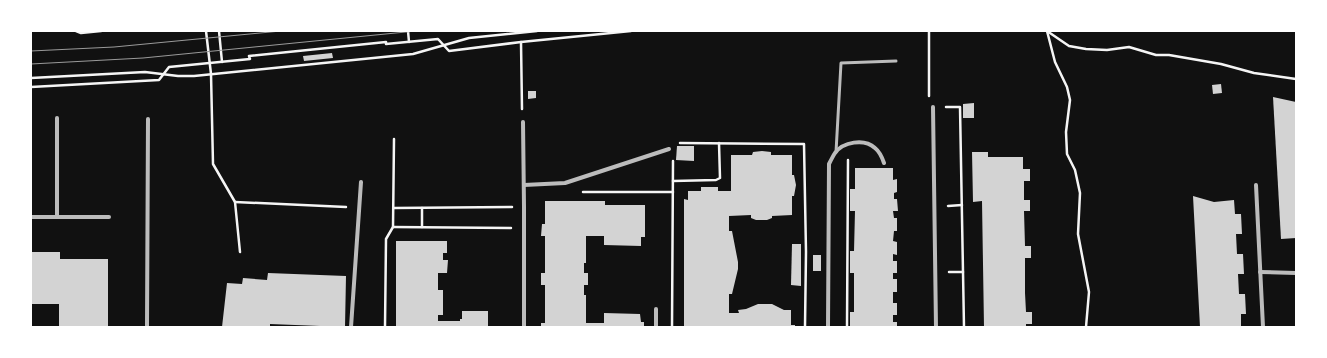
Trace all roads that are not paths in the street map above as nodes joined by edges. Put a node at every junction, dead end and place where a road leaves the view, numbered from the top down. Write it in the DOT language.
graph roads {
  1 [pos="896,61"];
  2 [pos="933,107"];
  3 [pos="57,118"];
  4 [pos="148,119"];
  5 [pos="523,122"];
  6 [pos="669,149"];
  7 [pos="836,152"];
  8 [pos="884,164"];
  9 [pos="361,182"];
  10 [pos="524,185"];
  11 [pos="1256,185"];
  12 [pos="31,217"];
  13 [pos="57,217"];
  14 [pos="109,217"];
  15 [pos="1260,272"];
  16 [pos="1296,273"];
  17 [pos="656,309"];
  18 [pos="147,327"];
  19 [pos="351,327"];
  20 [pos="524,327"];
  21 [pos="656,327"];
  22 [pos="828,327"];
  23 [pos="936,327"];
  24 [pos="1263,327"];
  1 -- 7 [label="lane"];
  2 -- 23 [label="street"];
  3 -- 13 [label="street"];
  4 -- 18 [label="street"];
  5 -- 10 [label="street"];
  6 -- 10 [label="street"];
  7 -- 8 [label="street"];
  7 -- 22 [label="street"];
  9 -- 19 [label="street"];
  10 -- 20 [label="street"];
  11 -- 15 [label="street"];
  12 -- 13 [label="street"];
  13 -- 14 [label="street"];
  15 -- 16 [label="street"];
  15 -- 24 [label="street"];
  17 -- 21 [label="street"];
}
